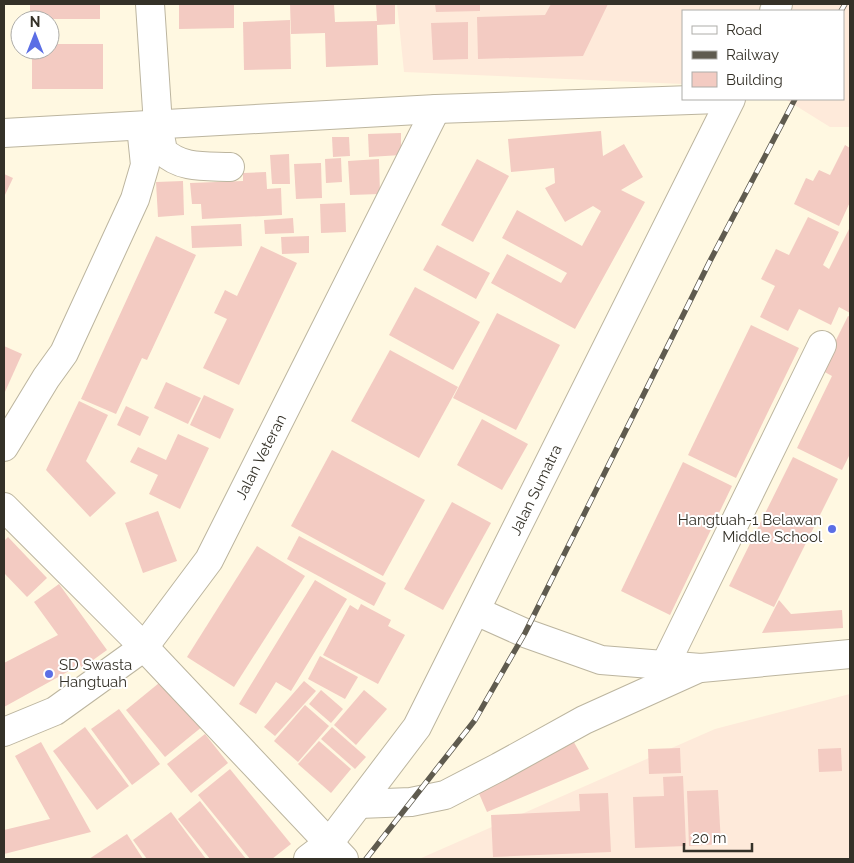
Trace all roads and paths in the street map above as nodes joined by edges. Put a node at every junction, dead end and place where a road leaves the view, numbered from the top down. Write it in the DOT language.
graph roads {
  1 [pos="150,4"];
  2 [pos="691,100"];
  3 [pos="731,100"];
  4 [pos="436,109"];
  5 [pos="149,125"];
  6 [pos="4,133"];
  7 [pos="230,167"];
  8 [pos="822,345"];
  9 [pos="4,447"];
  10 [pos="4,507"];
  11 [pos="476,611"];
  12 [pos="144,647"];
  13 [pos="850,654"];
  14 [pos="665,665"];
  15 [pos="701,668"];
  16 [pos="4,732"];
  17 [pos="359,804"];
  18 [pos="327,854"];
  1 -- 5 [label="main road"];
  2 -- 4 [label="main road"];
  3 -- 11 [label="main road, Jalan Sumatra"];
  4 -- 5 [label="main road"];
  4 -- 12 [label="main road, Jalan Veteran"];
  5 -- 6 [label="main road"];
  5 -- 7 [label="main road"];
  5 -- 9 [label="main road"];
  8 -- 14 [label="main road"];
  10 -- 12 [label="main road"];
  11 -- 14 [label="main road"];
  11 -- 17 [label="main road, Jalan Sumatra"];
  12 -- 16 [label="main road, Jalan Veteran"];
  12 -- 18 [label="main road"];
  13 -- 15 [label="main road"];
  14 -- 15 [label="main road"];
  15 -- 17 [label="main road"];
  17 -- 18 [label="main road, Jalan Sumatra"];
}
